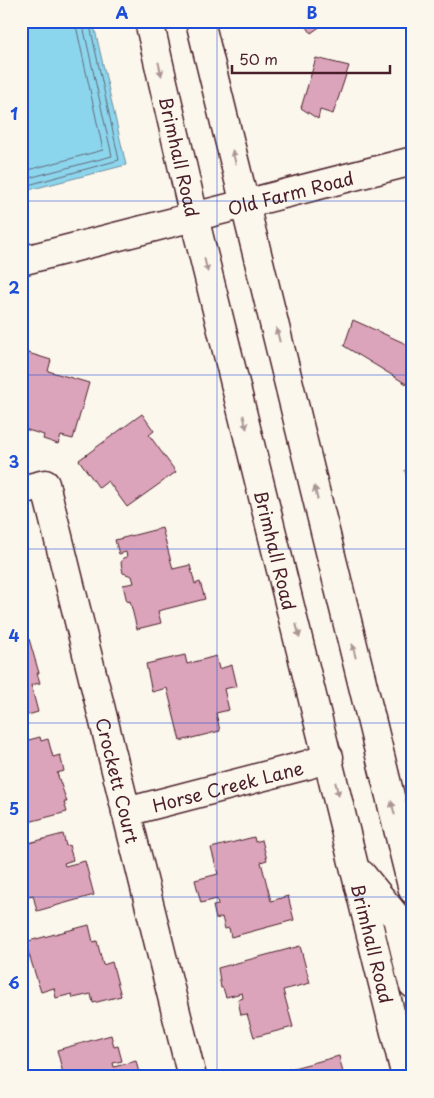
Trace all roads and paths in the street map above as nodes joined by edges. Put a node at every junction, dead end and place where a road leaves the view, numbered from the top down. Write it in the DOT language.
graph roads {
  1 [pos="149,21"];
  2 [pos="200,21"];
  3 [pos="413,161"];
  4 [pos="246,204"];
  5 [pos="194,217"];
  6 [pos="21,261"];
  7 [pos="33,487"];
  8 [pos="329,757"];
  9 [pos="126,812"];
  10 [pos="356,868"];
  11 [pos="413,890"];
  12 [pos="413,984"];
  13 [pos="192,1077"];
  14 [pos="406,1077"];
  1 -- 5 [label="street, Brimhall Road, one-way"];
  4 -- 2 [label="street, one-way"];
  3 -- 4 [label="street, Old Farm Road"];
  4 -- 5 [label="street, Old Farm Road"];
  11 -- 4 [label="street, one-way"];
  5 -- 6 [label="street, Old Farm Road"];
  5 -- 8 [label="street, Brimhall Road, one-way"];
  7 -- 9 [label="street, Crockett Court"];
  8 -- 9 [label="street, Horse Creek Lane"];
  8 -- 10 [label="street, Brimhall Road, one-way"];
  9 -- 13 [label="street, Crockett Court"];
  10 -- 12 [label="street"];
  10 -- 14 [label="street, Brimhall Road"];
}
